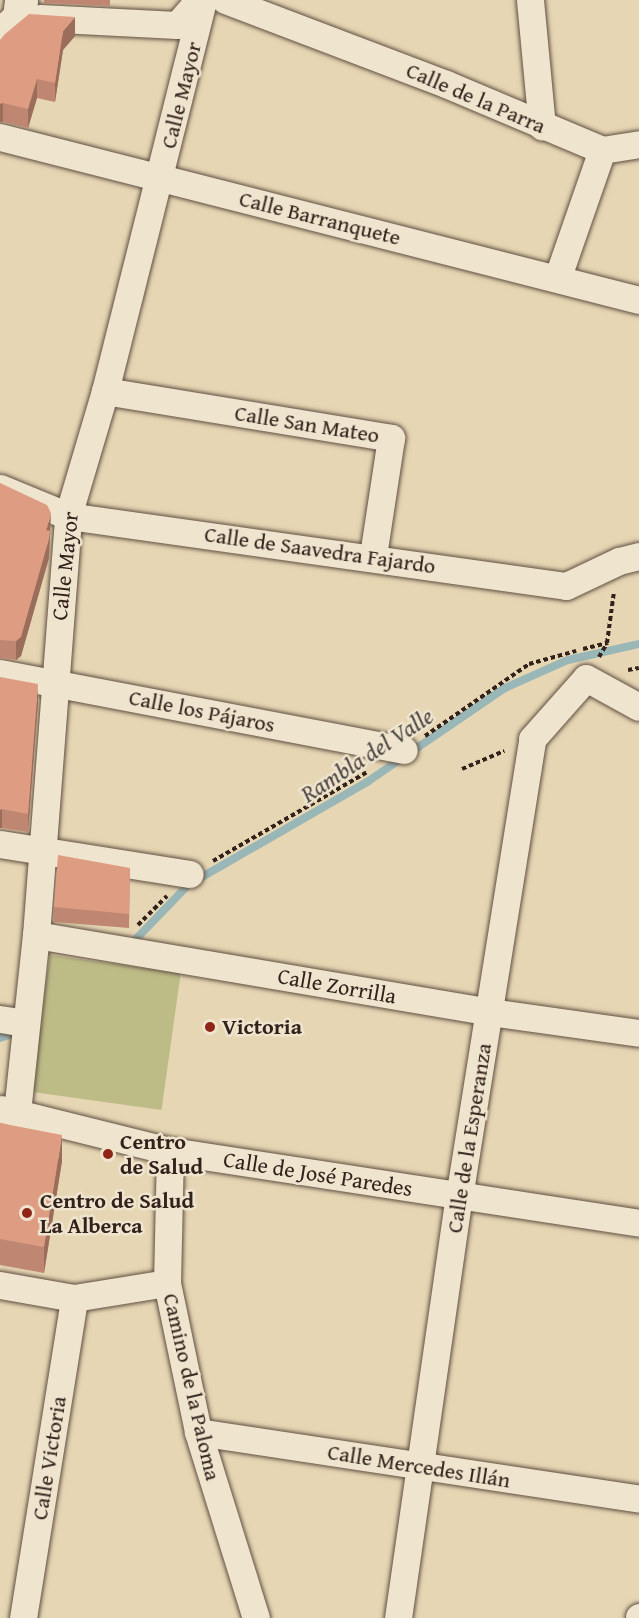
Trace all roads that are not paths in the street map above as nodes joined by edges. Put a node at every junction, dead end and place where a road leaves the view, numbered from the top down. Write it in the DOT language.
graph roads {
  1 [pos="199,0"];
  2 [pos="203,0"];
  3 [pos="225,0"];
  4 [pos="530,0"];
  5 [pos="13,18"];
  6 [pos="542,126"];
  7 [pos="0,137"];
  8 [pos="639,144"];
  9 [pos="602,150"];
  10 [pos="160,179"];
  11 [pos="558,276"];
  12 [pos="639,300"];
  13 [pos="105,391"];
  14 [pos="0,489"];
  15 [pos="68,516"];
  16 [pos="373,556"];
  17 [pos="639,556"];
  18 [pos="0,673"];
  19 [pos="55,682"];
  20 [pos="639,707"];
  21 [pos="404,750"];
  22 [pos="0,844"];
  23 [pos="41,851"];
  24 [pos="189,874"];
  25 [pos="36,935"];
  26 [pos="490,1012"];
  27 [pos="13,1021"];
  28 [pos="639,1033"];
  29 [pos="8,1110"];
  30 [pos="170,1151"];
  31 [pos="459,1197"];
  32 [pos="639,1223"];
  33 [pos="167,1283"];
  34 [pos="0,1285"];
  35 [pos="74,1298"];
  36 [pos="198,1432"];
  37 [pos="420,1466"];
  38 [pos="639,1499"];
  39 [pos="23,1618"];
  40 [pos="256,1618"];
  41 [pos="398,1618"];
  1 -- 5 [label="street"];
  2 -- 10 [label="street, Calle Mayor"];
  3 -- 6 [label="street, Calle de la Parra"];
  4 -- 6 [label="street"];
  6 -- 9 [label="street, Calle de la Parra"];
  7 -- 10 [label="street, Calle Barranquete"];
  8 -- 9 [label="street"];
  9 -- 11 [label="street"];
  10 -- 11 [label="street, Calle Barranquete"];
  10 -- 13 [label="street, Calle Mayor"];
  11 -- 12 [label="street, Calle Barranquete"];
  13 -- 15 [label="street, Calle Mayor"];
  13 -- 16 [label="street, Calle San Mateo"];
  14 -- 15 [label="street, Calle de Saavedra Fajardo"];
  15 -- 16 [label="street, Calle de Saavedra Fajardo"];
  15 -- 19 [label="street, Calle Mayor"];
  16 -- 17 [label="street, Calle de Saavedra Fajardo"];
  18 -- 19 [label="street, Calle los Pájaros"];
  19 -- 21 [label="street, Calle los Pájaros"];
  19 -- 23 [label="street, Calle Mayor"];
  20 -- 26 [label="street, Calle de la Esperanza"];
  22 -- 23 [label="street"];
  23 -- 24 [label="street"];
  23 -- 25 [label="street, Calle Mayor"];
  25 -- 26 [label="street, Calle Zorrilla"];
  25 -- 27 [label="street, Calle Mayor"];
  26 -- 28 [label="street, Calle Zorrilla"];
  26 -- 31 [label="street, Calle de la Esperanza"];
  27 -- 29 [label="street, Calle Mayor"];
  29 -- 30 [label="street, Calle de José Paredes"];
  30 -- 31 [label="street, Calle de José Paredes"];
  30 -- 33 [label="street, Camino de la Paloma"];
  31 -- 32 [label="street, Calle de José Paredes"];
  31 -- 37 [label="street, Calle de la Esperanza"];
  33 -- 35 [label="street"];
  33 -- 36 [label="street, Camino de la Paloma"];
  34 -- 35 [label="street"];
  35 -- 39 [label="street, Calle Victoria"];
  36 -- 37 [label="street, Calle Mercedes Illán"];
  36 -- 40 [label="street, Camino de la Paloma"];
  37 -- 38 [label="street, Calle Mercedes Illán"];
  37 -- 41 [label="street, Calle de la Esperanza"];
}
